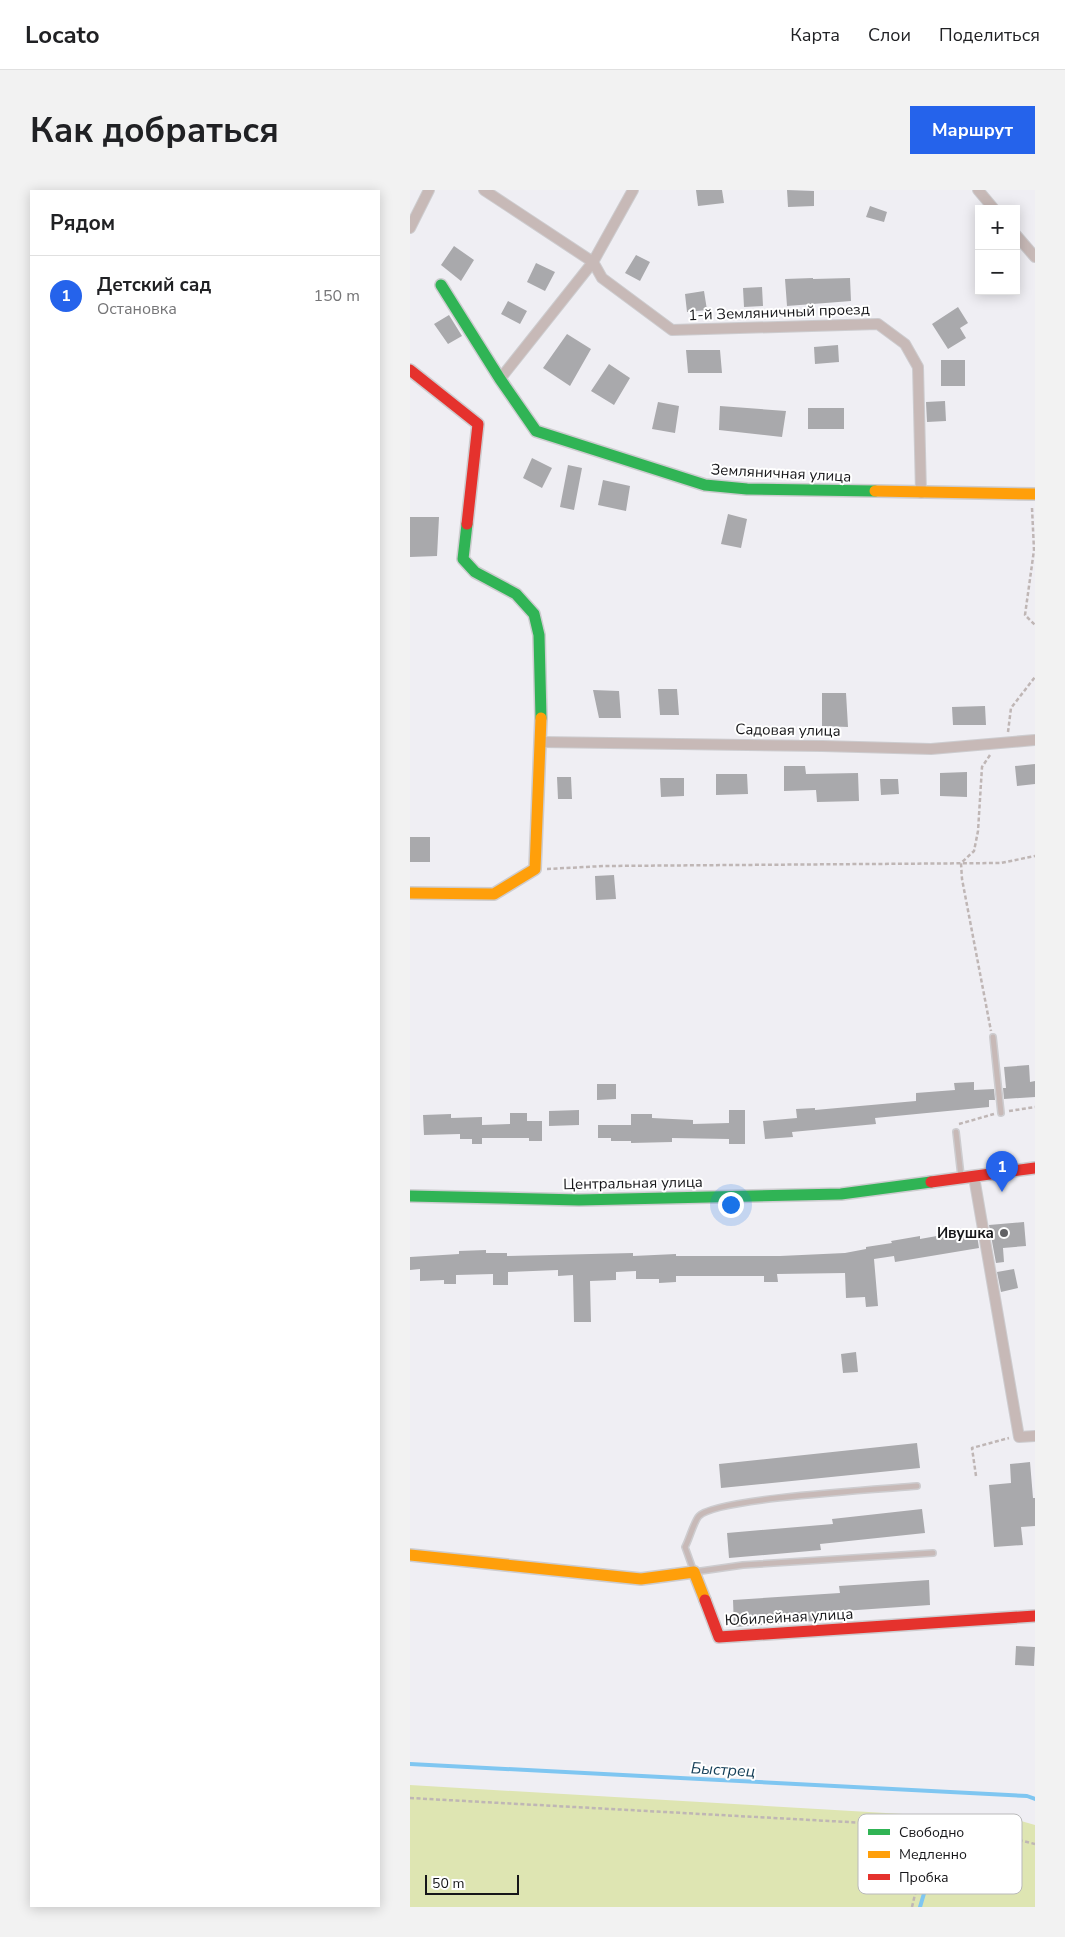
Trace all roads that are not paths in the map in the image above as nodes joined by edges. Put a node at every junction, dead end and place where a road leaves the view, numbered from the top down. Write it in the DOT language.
graph roads {
  1 [pos="430,190"];
  2 [pos="484,190"];
  3 [pos="633,190"];
  4 [pos="978,190"];
  5 [pos="991,205"];
  6 [pos="410,228"];
  7 [pos="1020,240"];
  8 [pos="1035,257"];
  9 [pos="593,262"];
  10 [pos="441,285"];
  11 [pos="410,370"];
  12 [pos="500,380"];
  13 [pos="921,493"];
  14 [pos="1034,498"];
  15 [pos="1035,740"];
  16 [pos="541,742"];
  17 [pos="410,893"];
  18 [pos="992,1037"];
  19 [pos="1001,1113"];
  20 [pos="956,1132"];
  21 [pos="1035,1168"];
  22 [pos="974,1178"];
  23 [pos="962,1179"];
  24 [pos="410,1196"];
  25 [pos="1035,1436"];
  26 [pos="917,1486"];
  27 [pos="933,1553"];
  28 [pos="410,1555"];
  29 [pos="694,1572"];
  30 [pos="1035,1616"];
  1 -- 6 [label="street"];
  2 -- 9 [label="street, 1-й Земляничный проезд"];
  3 -- 9 [label="street"];
  4 -- 5 [label="street"];
  7 -- 8 [label="street"];
  9 -- 12 [label="street"];
  9 -- 13 [label="street, 1-й Земляничный проезд"];
  10 -- 12 [label="street, Земляничная улица"];
  11 -- 16 [label="street"];
  12 -- 13 [label="street, Земляничная улица"];
  13 -- 14 [label="street, Земляничная улица"];
  15 -- 16 [label="street, Садовая улица"];
  16 -- 17 [label="street"];
  18 -- 19 [label="lane"];
  20 -- 23 [label="lane"];
  21 -- 22 [label="street, Центральная улица"];
  22 -- 23 [label="street, Центральная улица"];
  22 -- 25 [label="street"];
  23 -- 24 [label="street, Центральная улица"];
  26 -- 29 [label="lane"];
  27 -- 29 [label="lane"];
  28 -- 29 [label="street"];
  29 -- 30 [label="street, Юбилейная улица"];
}
